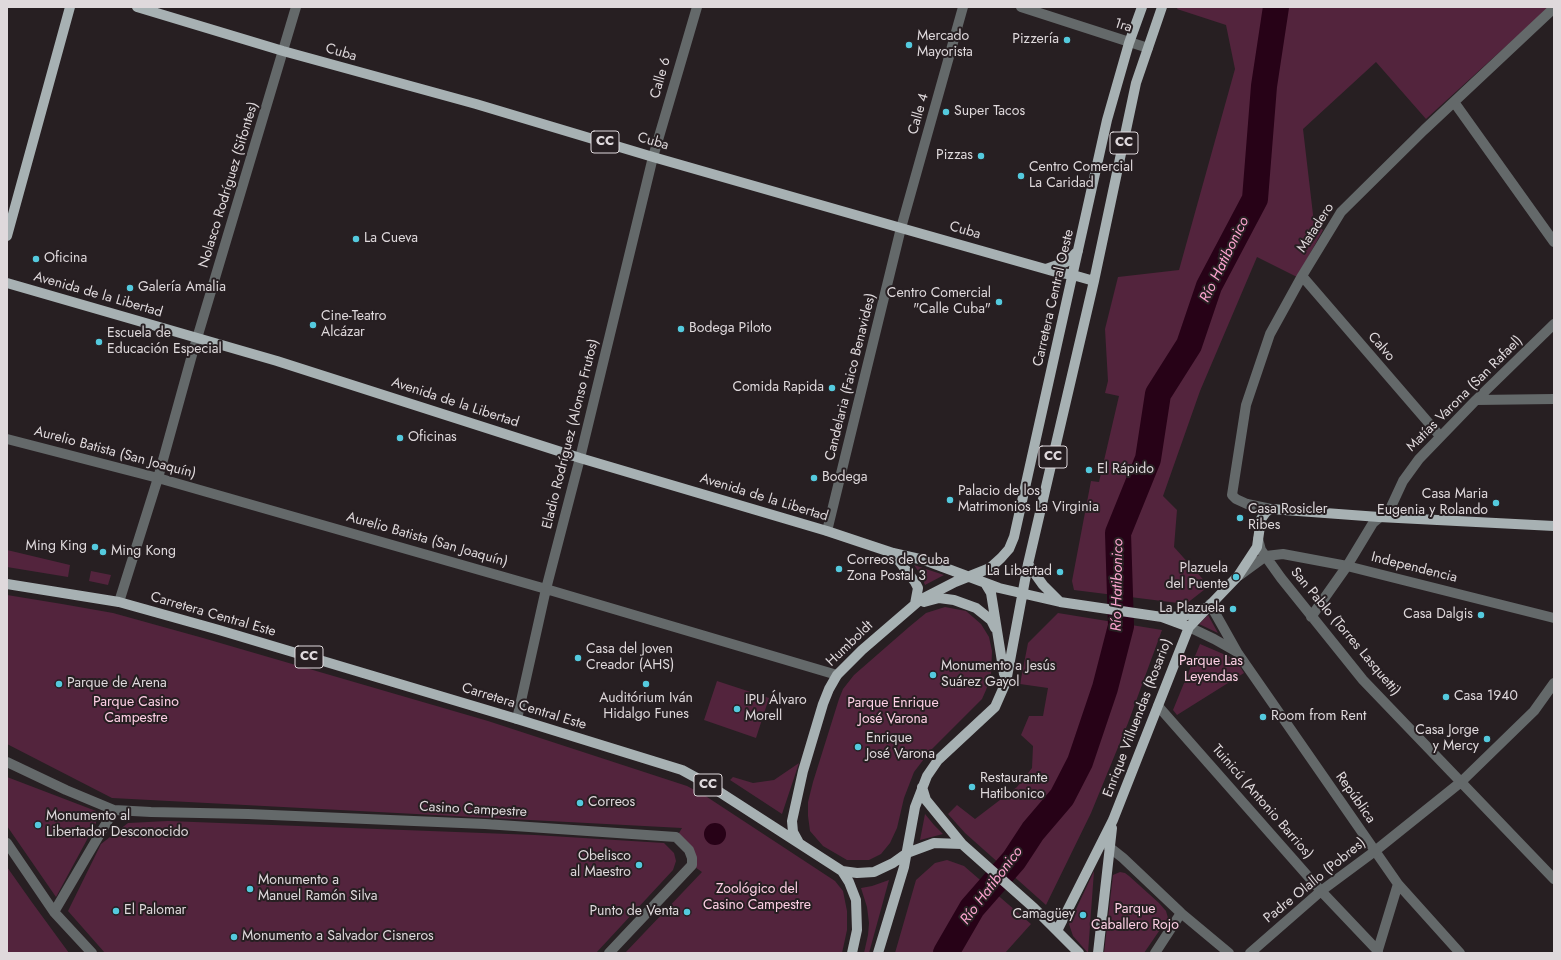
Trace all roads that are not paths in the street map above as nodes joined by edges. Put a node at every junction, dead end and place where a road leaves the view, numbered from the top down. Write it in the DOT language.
graph roads {
  1 [pos="70,7"];
  2 [pos="137,7"];
  3 [pos="296,7"];
  4 [pos="697,7"];
  5 [pos="963,7"];
  6 [pos="1021,7"];
  7 [pos="1142,7"];
  8 [pos="1162,7"];
  9 [pos="1554,8"];
  10 [pos="1129,43"];
  11 [pos="1148,48"];
  12 [pos="283,52"];
  13 [pos="1454,102"];
  14 [pos="653,157"];
  15 [pos="901,228"];
  16 [pos="7,236"];
  17 [pos="1554,242"];
  18 [pos="1078,251"];
  19 [pos="1046,269"];
  20 [pos="1073,275"];
  21 [pos="1302,276"];
  22 [pos="1094,281"];
  23 [pos="7,283"];
  24 [pos="1554,324"];
  25 [pos="197,338"];
  26 [pos="1554,399"];
  27 [pos="1476,400"];
  28 [pos="1440,436"];
  29 [pos="7,439"];
  30 [pos="580,458"];
  31 [pos="158,478"];
  32 [pos="1271,509"];
  33 [pos="1386,514"];
  34 [pos="1554,526"];
  35 [pos="828,531"];
  36 [pos="1258,539"];
  37 [pos="893,553"];
  38 [pos="1266,556"];
  39 [pos="1028,564"];
  40 [pos="1347,566"];
  41 [pos="970,576"];
  42 [pos="1238,576"];
  43 [pos="985,583"];
  44 [pos="7,584"];
  45 [pos="546,589"];
  46 [pos="1023,594"];
  47 [pos="119,602"];
  48 [pos="1065,602"];
  49 [pos="915,604"];
  50 [pos="1210,604"];
  51 [pos="1162,617"];
  52 [pos="1311,617"];
  53 [pos="1554,618"];
  54 [pos="1189,627"];
  55 [pos="998,635"];
  56 [pos="1237,652"];
  57 [pos="837,675"];
  58 [pos="1006,682"];
  59 [pos="1554,682"];
  60 [pos="1158,706"];
  61 [pos="517,719"];
  62 [pos="7,762"];
  63 [pos="1461,782"];
  64 [pos="922,788"];
  65 [pos="114,810"];
  66 [pos="7,843"];
  67 [pos="799,843"];
  68 [pos="962,844"];
  69 [pos="1106,845"];
  70 [pos="1375,851"];
  71 [pos="907,853"];
  72 [pos="1550,870"];
  73 [pos="842,871"];
  74 [pos="1554,879"];
  75 [pos="1398,884"];
  76 [pos="1321,891"];
  77 [pos="54,912"];
  78 [pos="1181,913"];
  79 [pos="1057,931"];
  80 [pos="1378,952"];
  81 [pos="92,953"];
  82 [pos="609,953"];
  83 [pos="852,953"];
  84 [pos="878,953"];
  85 [pos="1071,953"];
  86 [pos="1079,953"];
  87 [pos="1098,953"];
  88 [pos="1155,953"];
  89 [pos="1229,953"];
  90 [pos="1250,953"];
  91 [pos="1460,953"];
  1 -- 16 [label="main road"];
  2 -- 12 [label="main road, Cuba / CC"];
  3 -- 12 [label="street, Nolasco Rodríguez (Sifontes)"];
  4 -- 14 [label="street, Calle 6"];
  5 -- 15 [label="street, Calle 4"];
  6 -- 10 [label="street, 1ra"];
  7 -- 10 [label="main road, Carretera Central Oeste / CC"];
  8 -- 11 [label="main road, CC"];
  9 -- 13 [label="street, Matadero"];
  10 -- 11 [label="street, 1ra"];
  10 -- 18 [label="main road, Carretera Central Oeste / CC"];
  11 -- 22 [label="main road, CC"];
  12 -- 14 [label="main road, Cuba / CC"];
  12 -- 25 [label="street, Nolasco Rodríguez (Sifontes)"];
  13 -- 17 [label="street"];
  13 -- 21 [label="street, Matadero"];
  14 -- 15 [label="main road, Cuba / CC"];
  14 -- 30 [label="street, Eladio Rodríguez (Alonso Frutos)"];
  15 -- 19 [label="main road, Cuba / CC"];
  15 -- 35 [label="street, Candelaria (Faico Benavides)"];
  18 -- 19 [label="main road"];
  18 -- 20 [label="main road, Carretera Central Oeste / CC"];
  19 -- 20 [label="main road, Cuba / CC"];
  20 -- 22 [label="main road, Cuba"];
  20 -- 41 [label="main road, Carretera Central Oeste"];
  21 -- 28 [label="street, Calvo"];
  21 -- 32 [label="street, Matadero"];
  22 -- 39 [label="main road, CC"];
  23 -- 25 [label="main road, Avenida de la Libertad"];
  24 -- 27 [label="street, Matías Varona (San Rafael)"];
  25 -- 30 [label="main road, Avenida de la Libertad"];
  25 -- 31 [label="street, Nolasco Rodríguez (Sifontes)"];
  26 -- 27 [label="street"];
  27 -- 28 [label="street, Matías Varona (San Rafael)"];
  28 -- 33 [label="street, Matías Varona (San Rafael)"];
  29 -- 31 [label="street, Aurelio Batista (San Joaquín)"];
  30 -- 35 [label="main road, Avenida de la Libertad"];
  30 -- 45 [label="street, Eladio Rodríguez (Alonso Frutos)"];
  31 -- 45 [label="street, Aurelio Batista (San Joaquín)"];
  31 -- 47 [label="street, Nolasco Rodríguez (Sifontes)"];
  32 -- 33 [label="main road"];
  32 -- 36 [label="main road"];
  33 -- 34 [label="main road"];
  33 -- 40 [label="street, Matías Varona (San Rafael)"];
  35 -- 37 [label="main road, Avenida de la Libertad"];
  36 -- 38 [label="street"];
  36 -- 42 [label="main road"];
  37 -- 41 [label="main road, Avenida de la Libertad"];
  37 -- 49 [label="main road"];
  38 -- 40 [label="street, Independencia"];
  38 -- 42 [label="street"];
  38 -- 52 [label="street, San Pablo (Torres Lasquetti)"];
  39 -- 46 [label="main road, CC"];
  39 -- 48 [label="main road"];
  40 -- 52 [label="street, Matías Varona (San Rafael)"];
  40 -- 53 [label="street, Independencia"];
  41 -- 43 [label="main road, Avenida de la Libertad"];
  41 -- 49 [label="main road, Humboldt"];
  42 -- 50 [label="main road"];
  43 -- 46 [label="main road, Avenida de la Libertad"];
  43 -- 55 [label="main road"];
  44 -- 47 [label="main road, Carretera Central Este / CC"];
  45 -- 57 [label="street, Aurelio Batista (San Joaquín)"];
  45 -- 61 [label="street, Eladio Rodríguez (Alonso Frutos)"];
  46 -- 48 [label="main road, Avenida de la Libertad"];
  46 -- 58 [label="main road, CC"];
  47 -- 61 [label="main road, Carretera Central Este / CC"];
  48 -- 51 [label="main road, Avenida de la Libertad"];
  49 -- 55 [label="main road"];
  49 -- 57 [label="main road, Humboldt"];
  50 -- 51 [label="main road"];
  50 -- 54 [label="main road"];
  50 -- 56 [label="street, República"];
  51 -- 54 [label="main road, República"];
  52 -- 63 [label="street, San Pablo (Torres Lasquetti)"];
  54 -- 56 [label="street, República"];
  54 -- 60 [label="main road, Enrique Villuendas (Rosario)"];
  55 -- 58 [label="main road"];
  56 -- 70 [label="street, República"];
  57 -- 67 [label="main road, Humboldt"];
  58 -- 64 [label="main road, CC"];
  59 -- 63 [label="street, Padre Olallo (Pobres)"];
  60 -- 69 [label="main road, Enrique Villuendas (Rosario)"];
  60 -- 76 [label="street, Tuinicú (Antonio Barrios)"];
  61 -- 67 [label="main road, Carretera Central Este / CC"];
  62 -- 65 [label="street, Casino Campestre"];
  63 -- 70 [label="street, Padre Olallo (Pobres)"];
  63 -- 72 [label="street, San Pablo (Torres Lasquetti)"];
  64 -- 68 [label="main road"];
  64 -- 71 [label="main road, CC"];
  65 -- 77 [label="street"];
  65 -- 82 [label="street, Casino Campestre"];
  66 -- 77 [label="street"];
  67 -- 73 [label="main road, Carretera Central Este / CC"];
  68 -- 71 [label="main road, Carretera Central Este"];
  68 -- 79 [label="main road"];
  69 -- 78 [label="street"];
  69 -- 79 [label="main road, Enrique Villuendas (Rosario)"];
  69 -- 87 [label="main road, Enrique Villuendas (Rosario)"];
  70 -- 75 [label="street, República"];
  70 -- 76 [label="street, Padre Olallo (Pobres)"];
  71 -- 73 [label="main road, Carretera Central Este / CC"];
  71 -- 84 [label="main road"];
  72 -- 74 [label="street, San Pablo (Torres Lasquetti)"];
  73 -- 83 [label="main road"];
  75 -- 80 [label="street"];
  75 -- 91 [label="street, República"];
  76 -- 80 [label="street, Tuinicú (Antonio Barrios)"];
  76 -- 90 [label="street, Padre Olallo (Pobres)"];
  77 -- 81 [label="street"];
  78 -- 88 [label="street"];
  78 -- 89 [label="street"];
  79 -- 85 [label="main road"];
  79 -- 86 [label="main road"];
}
